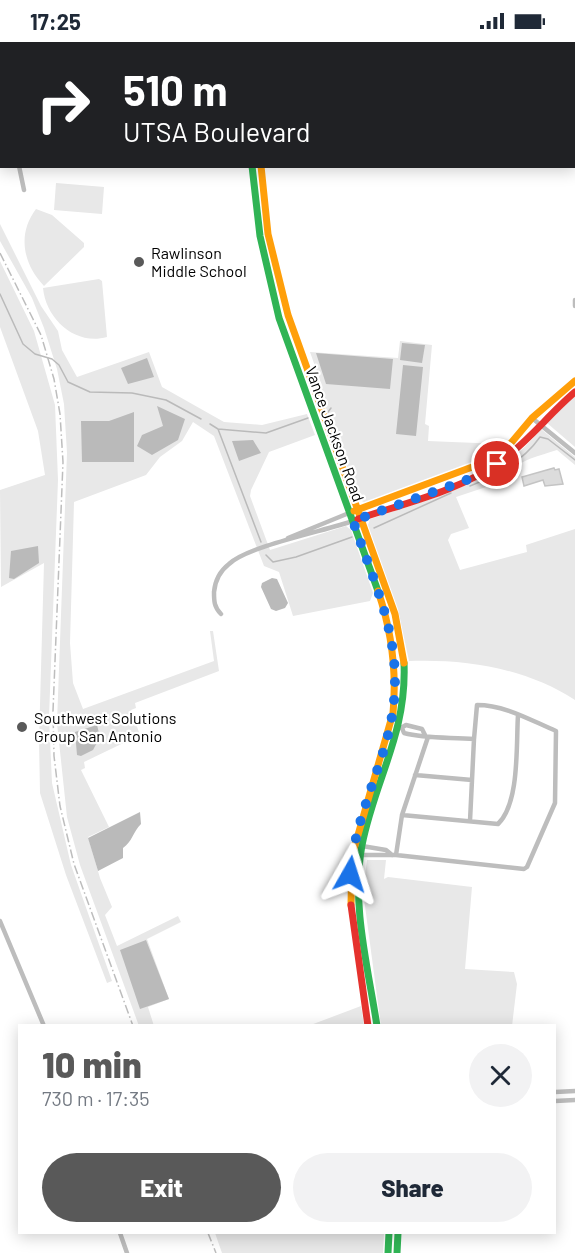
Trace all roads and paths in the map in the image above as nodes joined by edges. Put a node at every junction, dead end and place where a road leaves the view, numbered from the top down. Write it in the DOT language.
graph roads {
  1 [pos="19,168"];
  2 [pos="252,168"];
  3 [pos="261,168"];
  4 [pos="24,190"];
  5 [pos="575,300"];
  6 [pos="575,306"];
  7 [pos="575,381"];
  8 [pos="575,392"];
  9 [pos="532,418"];
  10 [pos="539,423"];
  11 [pos="575,453"];
  12 [pos="353,511"];
  13 [pos="356,519"];
  14 [pos="278,543"];
  15 [pos="220,614"];
  16 [pos="518,715"];
  17 [pos="400,728"];
  18 [pos="417,728"];
  19 [pos="416,736"];
  20 [pos="426,736"];
  21 [pos="474,739"];
  22 [pos="415,775"];
  23 [pos="472,780"];
  24 [pos="402,815"];
  25 [pos="470,821"];
  26 [pos="362,846"];
  27 [pos="380,848"];
  28 [pos="360,855"];
  29 [pos="394,855"];
  30 [pos="379,856"];
  31 [pos="0,921"];
  32 [pos="43,1024"];
  33 [pos="368,1024"];
  34 [pos="377,1024"];
  35 [pos="575,1091"];
  36 [pos="556,1092"];
  37 [pos="575,1100"];
  38 [pos="556,1101"];
  39 [pos="120,1234"];
  40 [pos="389,1234"];
  41 [pos="398,1234"];
  42 [pos="127,1253"];
  43 [pos="388,1253"];
  44 [pos="397,1253"];
  1 -- 4 [label="street"];
  2 -- 12 [label="main road, Vance Jackson Road"];
  3 -- 12 [label="main road, Vance Jackson Road"];
  5 -- 6 [label="street"];
  7 -- 9 [label="main road"];
  8 -- 10 [label="main road"];
  9 -- 10 [label="street"];
  9 -- 12 [label="main road"];
  10 -- 11 [label="street"];
  10 -- 13 [label="main road"];
  12 -- 13 [label="main road, Vance Jackson Road"];
  12 -- 14 [label="street"];
  13 -- 14 [label="street"];
  13 -- 17 [label="main road, Vance Jackson Road"];
  13 -- 33 [label="main road, Vance Jackson Road"];
  14 -- 15 [label="street"];
  16 -- 21 [label="street"];
  16 -- 25 [label="street"];
  16 -- 29 [label="street"];
  17 -- 18 [label="street"];
  17 -- 19 [label="street"];
  17 -- 26 [label="main road, Vance Jackson Road"];
  18 -- 19 [label="street"];
  18 -- 20 [label="street"];
  19 -- 20 [label="street"];
  20 -- 21 [label="street"];
  20 -- 22 [label="street"];
  21 -- 23 [label="street"];
  22 -- 23 [label="street"];
  22 -- 24 [label="street"];
  23 -- 25 [label="street"];
  24 -- 25 [label="street"];
  24 -- 29 [label="street"];
  26 -- 27 [label="street"];
  26 -- 28 [label="main road, Vance Jackson Road"];
  27 -- 29 [label="street"];
  27 -- 30 [label="street"];
  28 -- 30 [label="street"];
  28 -- 34 [label="main road, Vance Jackson Road"];
  29 -- 30 [label="street"];
  31 -- 32 [label="street"];
  35 -- 36 [label="street"];
  37 -- 38 [label="street"];
  39 -- 42 [label="street"];
  40 -- 43 [label="main road"];
  41 -- 44 [label="main road"];
}
